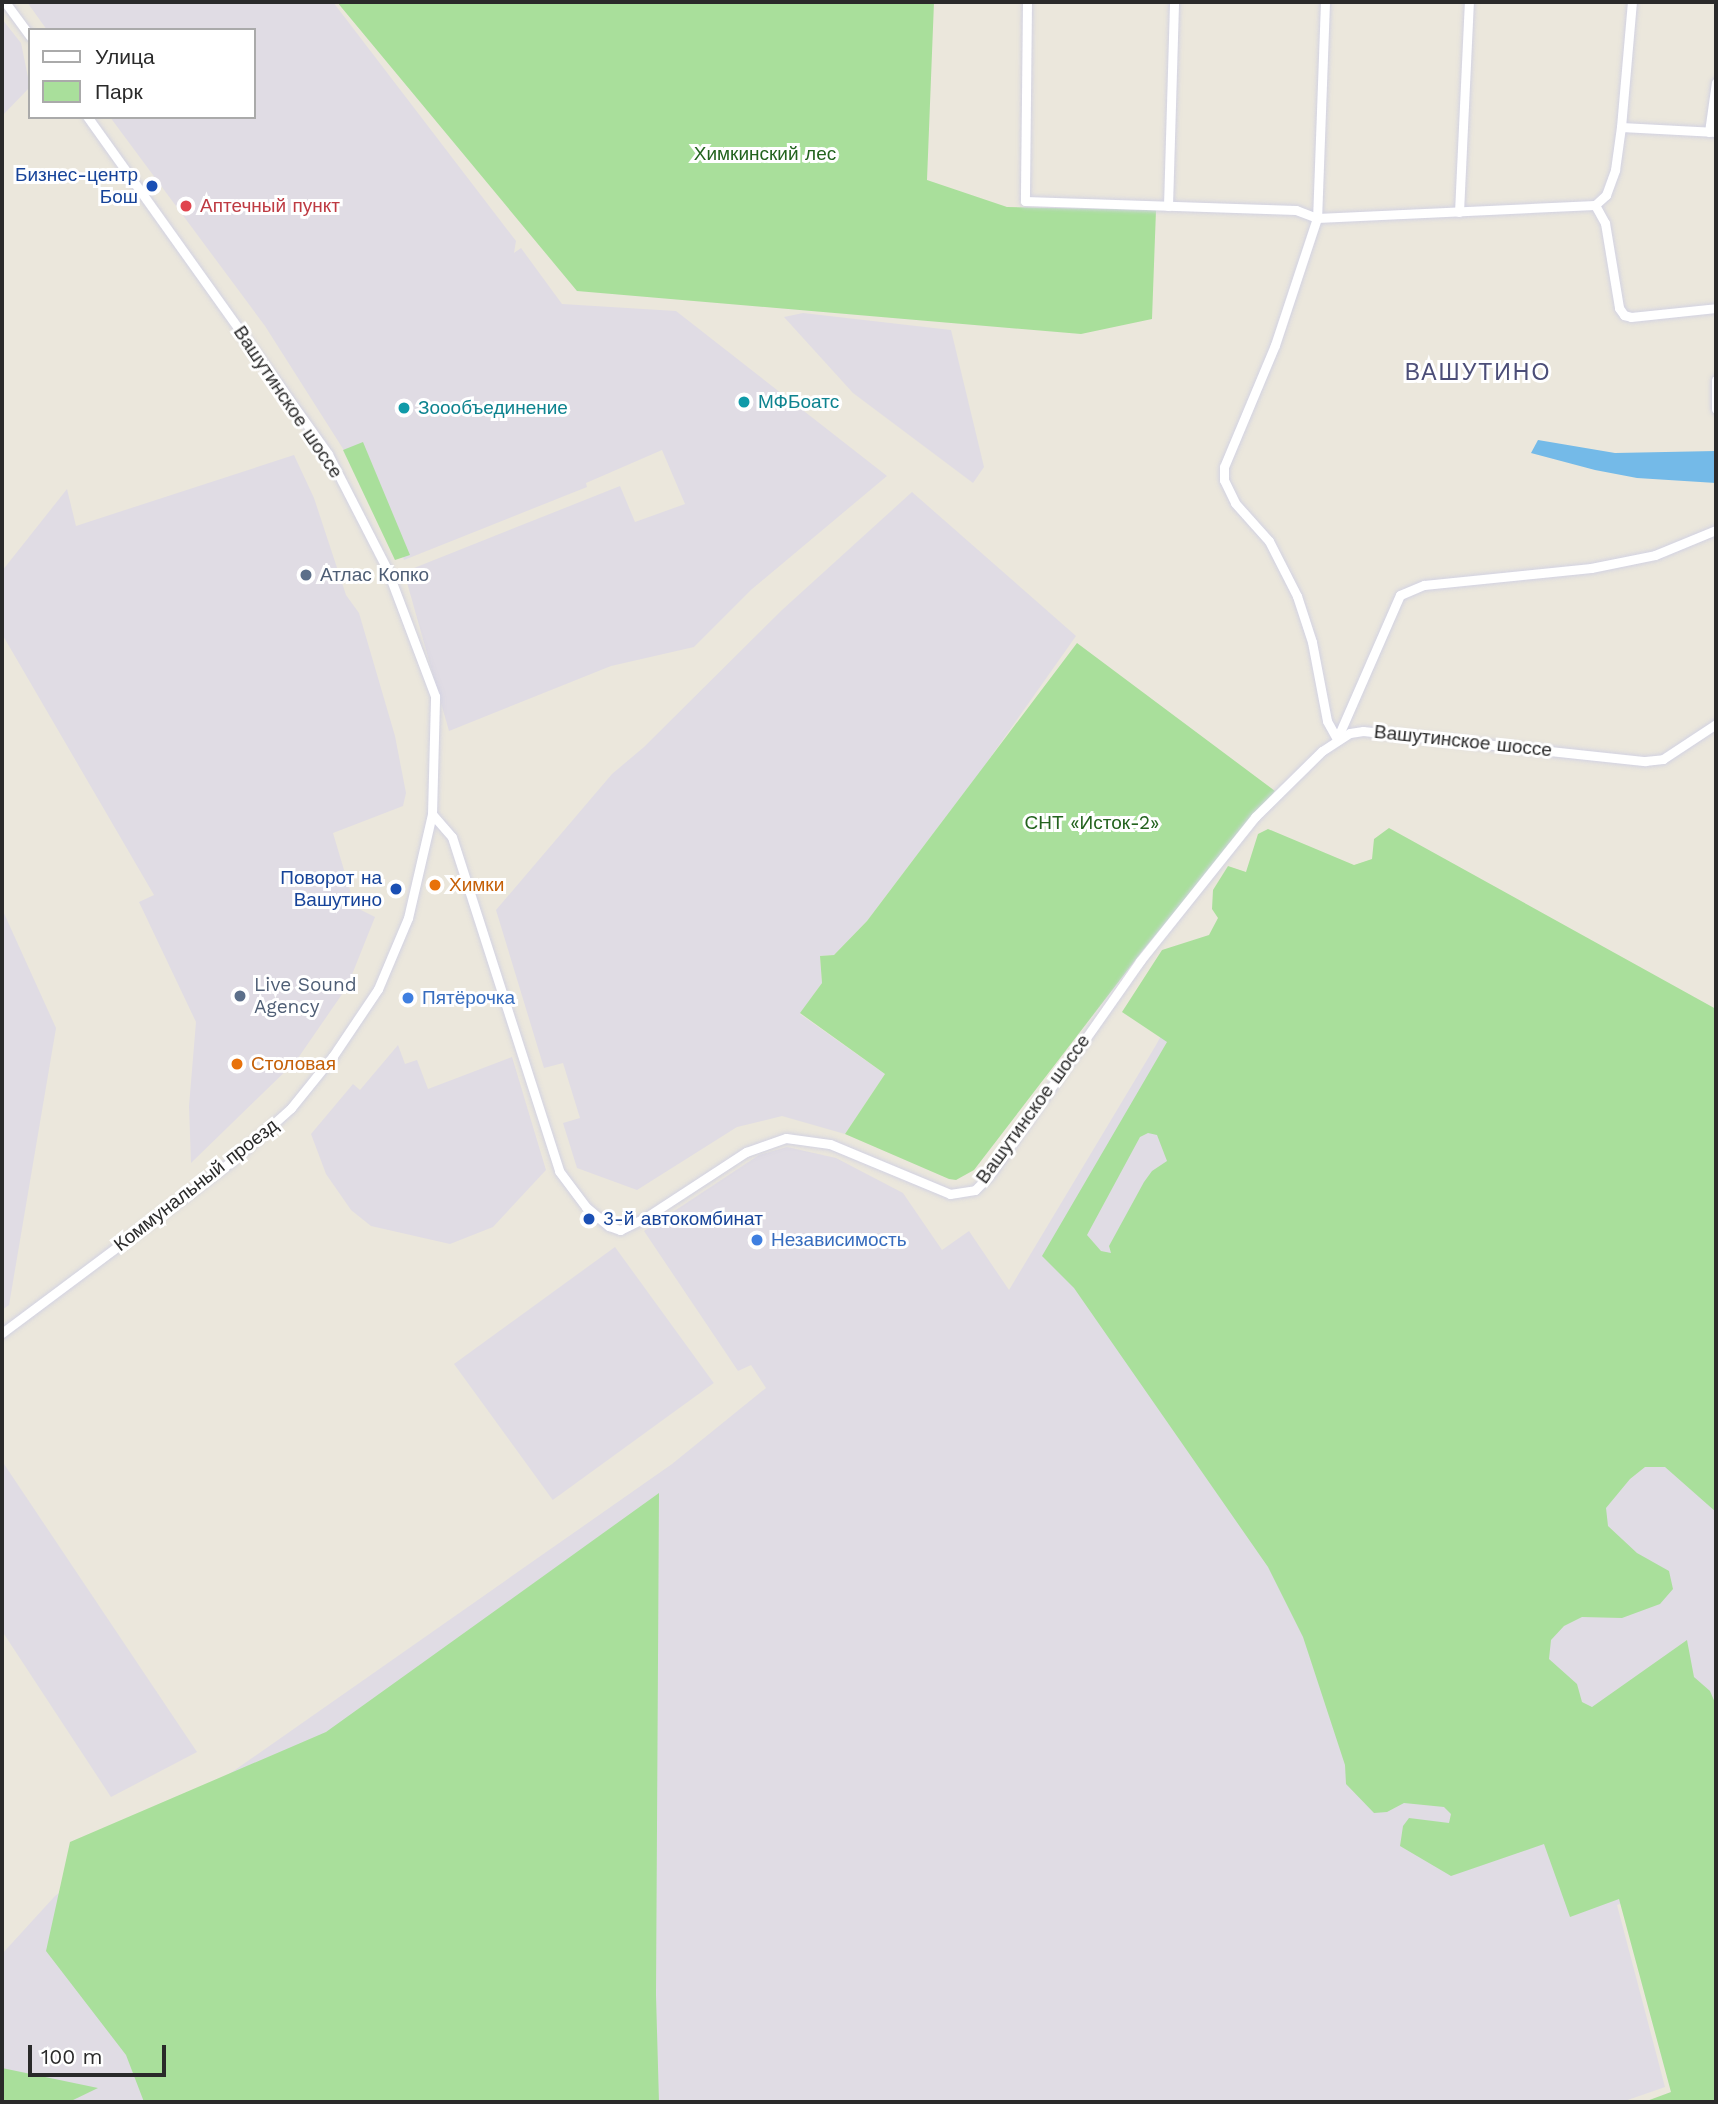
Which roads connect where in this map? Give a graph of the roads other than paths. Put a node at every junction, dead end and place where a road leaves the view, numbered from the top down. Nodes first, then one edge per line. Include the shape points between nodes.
1 (5, 2) edge
2 (1027, 2) edge
3 (1174, 2) edge
4 (1325, 2) edge
5 (1469, 2) edge
6 (1632, 2) edge
7 (28, 33) edge
8 (1716, 82) edge
9 (89, 119) edge
10 (1621, 127) junction
11 (1712, 132) edge
12 (1595, 205) junction
13 (1168, 206) junction
14 (1459, 212) junction
15 (1317, 218) junction
16 (1716, 308) edge
17 (1716, 380) edge
18 (1716, 409) edge
19 (1716, 530) edge
20 (1716, 724) edge
21 (1337, 739) junction
22 (432, 814) junction
23 (2, 1333) edge

1 - 7 street
2 - 13 street via 1025,201
3 - 13 street
4 - 15 street
5 - 14 street
6 - 10 street
8 - 11 street
9 - 22 street, Вашутинское шоссе via 328,454 387,569 435,696
10 - 11 street
10 - 12 street via 1615,170 1606,195
12 - 14 street
12 - 16 street via 1605,223 1619,308 1625,314
13 - 15 street via 1296,210
14 - 15 street
15 - 21 street via 1275,345 1224,467 1224,480 1236,503 1269,541 1297,596 1312,642 1327,721
17 - 18 street
19 - 21 street via 1656,555 1591,568 1424,585 1401,595
20 - 21 street, Вашутинское шоссе via 1663,759 1645,761 1363,731
21 - 22 street, Вашутинское шоссе via 1278,793 1203,882 1140,961 975,1190 950,1194 830,1144 786,1138 746,1152 620,1230 586,1207 559,1171 452,837
22 - 23 street, Коммунальный проезд via 411,909 378,989 308,1087 250,1147

